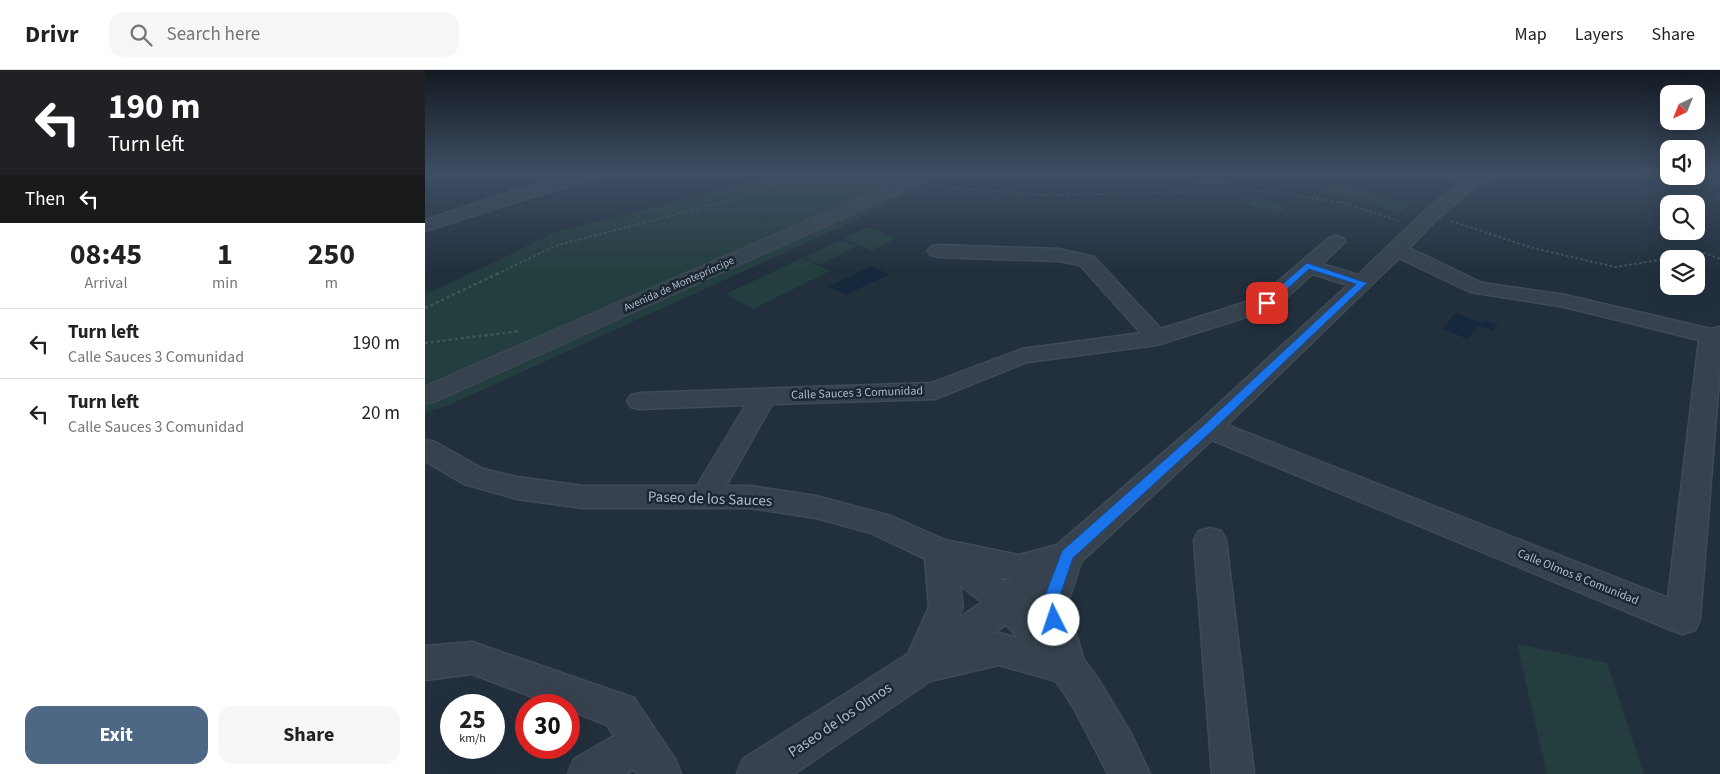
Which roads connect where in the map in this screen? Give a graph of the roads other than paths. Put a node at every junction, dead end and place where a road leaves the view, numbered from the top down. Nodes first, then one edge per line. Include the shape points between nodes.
1 (489, 205) edge
2 (847, 205) edge
3 (851, 205) edge
4 (1446, 205) edge
5 (425, 226) edge
6 (1336, 242) dead end
7 (1397, 250) junction
8 (938, 251) dead end
9 (1307, 266) junction
10 (1362, 283) junction
11 (1716, 335) edge
12 (1157, 338) junction
13 (425, 382) edge
14 (425, 396) edge
15 (764, 396) junction
16 (640, 401) dead end
17 (1209, 428) junction
18 (425, 449) edge
19 (705, 497) junction
20 (1211, 540) dead end
21 (940, 552) junction
22 (1067, 555) junction
23 (1008, 603) junction
24 (425, 663) edge
25 (921, 666) junction
26 (1068, 668) junction
27 (649, 758) edge
28 (589, 774) edge
29 (759, 774) edge
30 (1129, 774) edge
31 (1233, 774) edge

1 - 5 street
2 - 13 street, Avenida de Montepríncipe
3 - 14 street, Avenida de Montepríncipe
4 - 7 street, Paseo de los Olmos
6 - 9 street, Calle Sauces 3 Comunidad
7 - 10 street, Paseo de los Olmos
7 - 11 street, Calle Olmos 8 Comunidad via 1477,288 1565,302
8 - 12 street via 1059,255 1087,261
9 - 10 street
9 - 12 street, Calle Sauces 3 Comunidad via 1267,303
10 - 17 street, Paseo de los Olmos
11 - 17 street, Calle Olmos 8 Comunidad via 1683,619
12 - 15 street, Calle Sauces 3 Comunidad via 1022,356 935,390
15 - 16 street, Calle Sauces 3 Comunidad
15 - 19 street
17 - 22 street, Paseo de los Olmos
18 - 19 street, Paseo de los Sauces via 474,476 517,488 583,497
19 - 21 street, Paseo de los Sauces via 750,497 816,507 880,524
20 - 31 street
21 - 22 street, Paseo de los Olmos via 1019,568
21 - 23 street, Paseo de los Sauces
21 - 25 street via 946,607
22 - 23 street, Paseo de los Olmos
22 - 26 street, Paseo de los Olmos via 1050,604
23 - 25 street, Paseo de los Olmos
23 - 26 street, Paseo de los Sauces
24 - 27 street via 472,658 620,711
25 - 26 street, Paseo de los Olmos via 999,649
25 - 29 street, Paseo de los Olmos
26 - 30 street, Paseo de los Sauces via 1087,694
27 - 28 street

